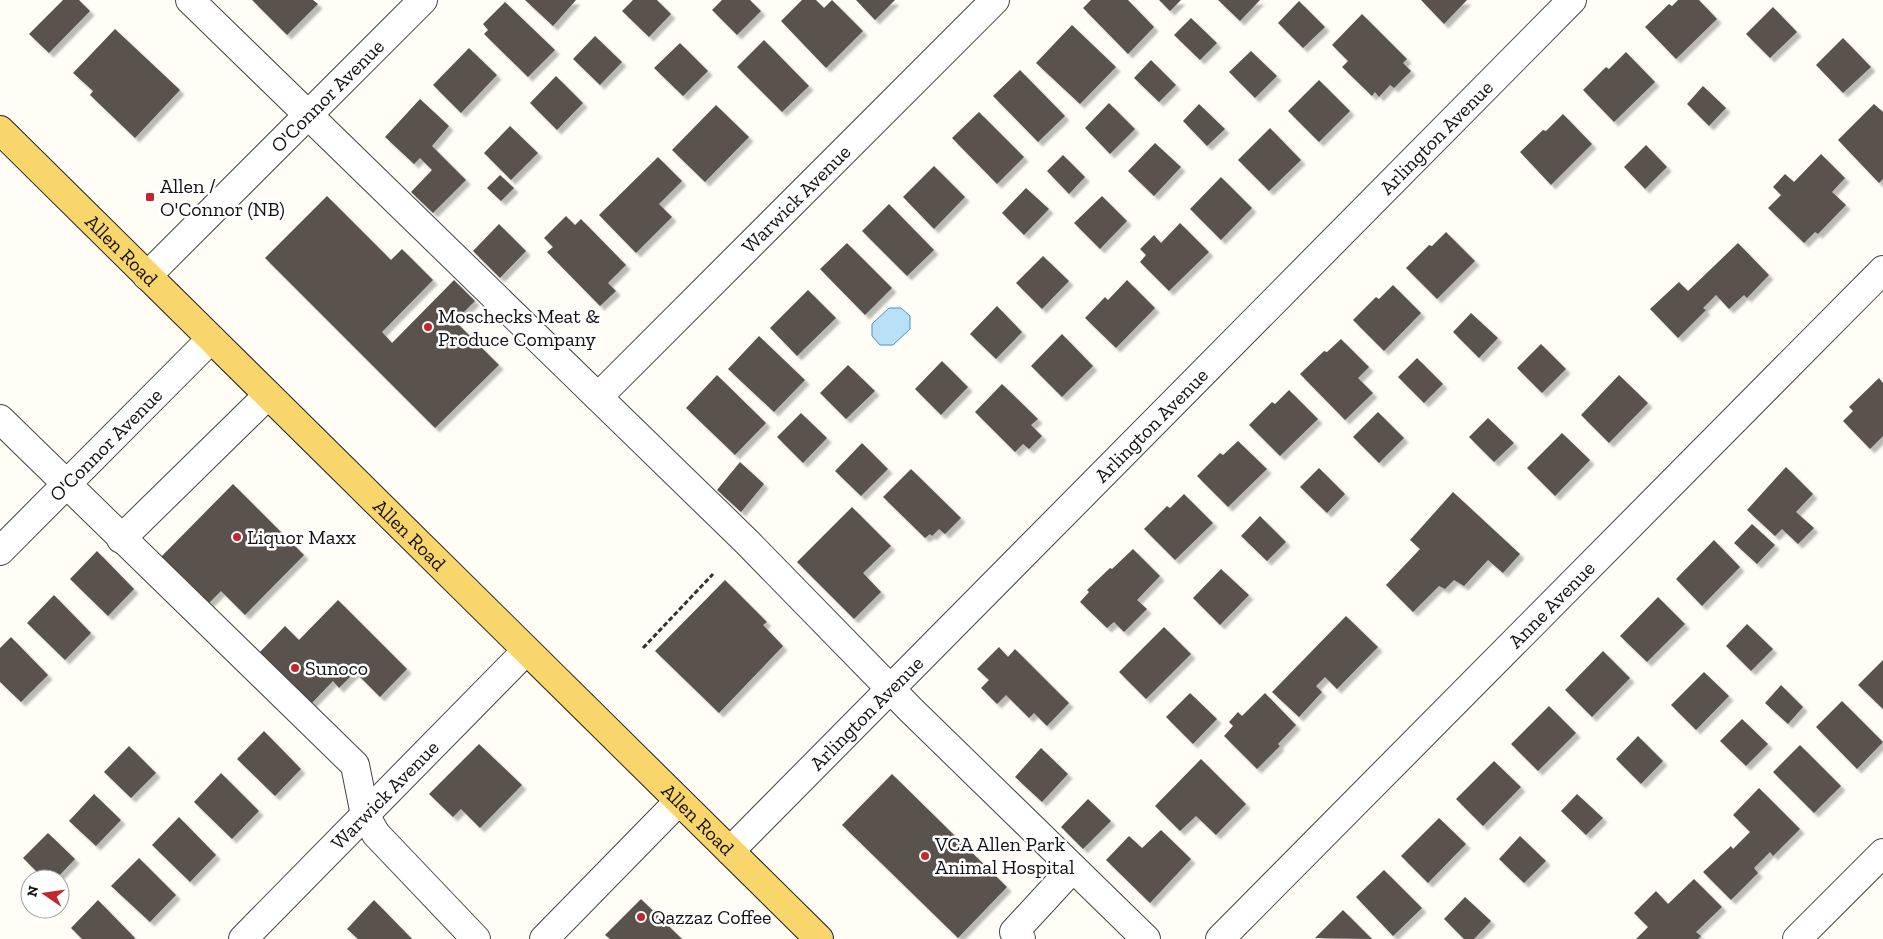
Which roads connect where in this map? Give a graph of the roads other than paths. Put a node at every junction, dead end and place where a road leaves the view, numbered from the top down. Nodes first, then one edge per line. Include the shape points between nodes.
1 (190, 0) edge
2 (423, 0) edge
3 (995, 0) edge
4 (1572, 0) edge
5 (308, 116) junction
6 (0, 130) edge
7 (1883, 270) edge
8 (147, 276) junction
9 (211, 339) junction
10 (268, 395) junction
11 (598, 397) junction
12 (0, 419) edge
13 (65, 484) junction
14 (121, 538) junction
15 (0, 551) edge
16 (526, 651) junction
17 (892, 688) junction
18 (679, 801) junction
19 (365, 815) junction
20 (730, 851) junction
21 (1883, 853) edge
22 (1073, 868) junction
23 (243, 939) edge
24 (476, 939) edge
25 (544, 939) edge
26 (819, 939) edge
27 (1021, 939) edge
28 (1146, 939) edge
29 (1220, 939) edge
30 (1797, 939) edge

1 - 5 street
2 - 5 street, O'Connor Avenue
3 - 11 street, Warwick Avenue
4 - 17 street, Arlington Avenue
5 - 8 street, O'Connor Avenue
5 - 11 street
6 - 8 main road, Allen Road
7 - 29 street, Anne Avenue
8 - 9 main road, Allen Road
9 - 10 main road, Allen Road
9 - 13 street, O'Connor Avenue
10 - 14 street
10 - 16 main road, Allen Road
11 - 17 street
12 - 13 street
13 - 14 street
13 - 15 street, O'Connor Avenue
14 - 19 street via 355,765
16 - 18 main road, Allen Road
16 - 19 street, Warwick Avenue
17 - 20 street, Arlington Avenue
17 - 22 street
18 - 20 main road, Allen Road
18 - 25 street
19 - 23 street, Warwick Avenue
19 - 24 street via 376,834
20 - 26 main road, Allen Road
21 - 30 street
22 - 27 street via 1014,932
22 - 28 street

